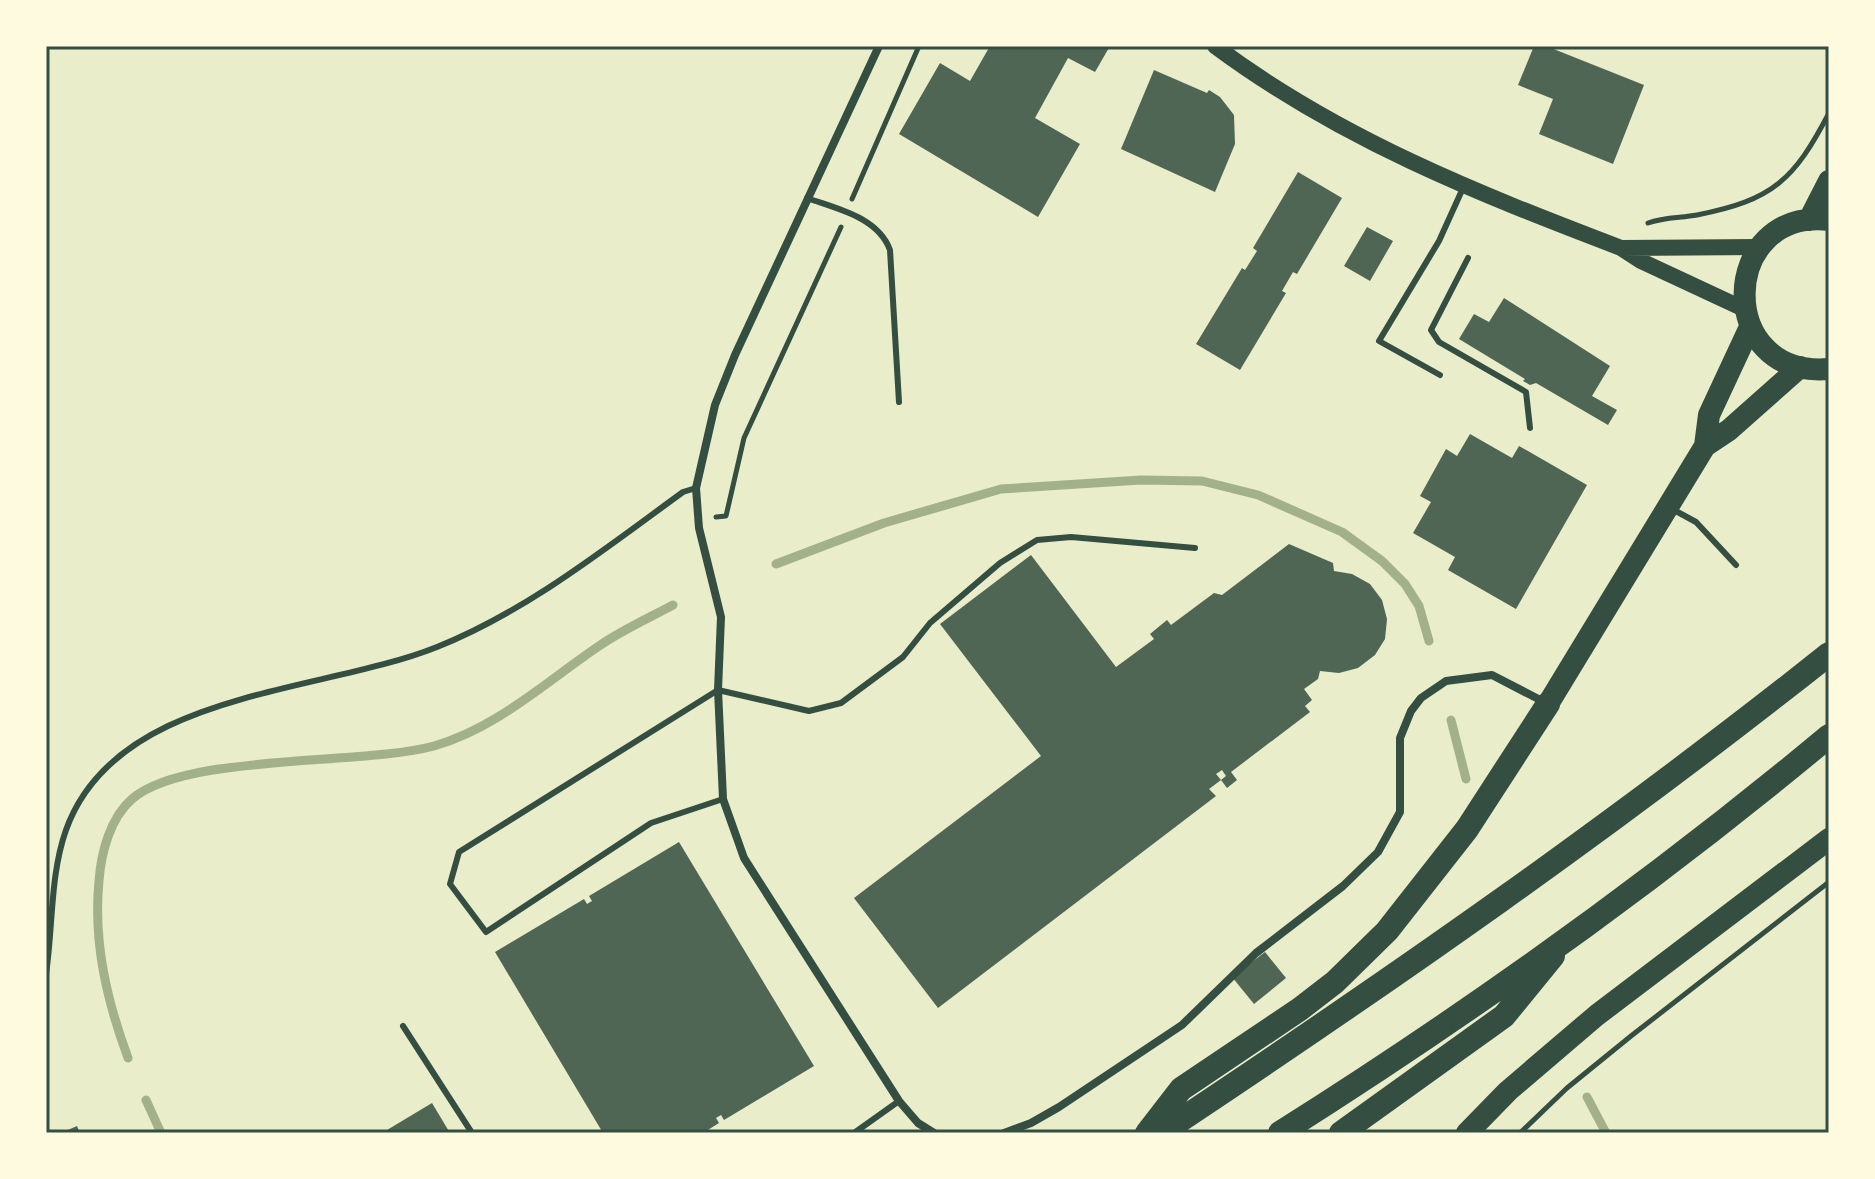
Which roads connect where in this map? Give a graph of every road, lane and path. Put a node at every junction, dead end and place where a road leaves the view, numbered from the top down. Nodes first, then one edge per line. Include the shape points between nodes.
1 (879, 46) edge
2 (919, 46) edge
3 (1215, 46) edge
4 (1829, 113) edge
5 (1829, 181) edge
6 (1463, 188) junction
7 (807, 198) junction
8 (847, 214) junction
9 (1819, 220) edge
10 (1760, 247) junction
11 (1621, 248) junction
12 (1468, 258) dead end
13 (1747, 318) junction
14 (1800, 367) junction
15 (1829, 369) edge
16 (1440, 375) dead end
17 (899, 402) dead end
18 (1530, 428) dead end
19 (1705, 446) junction
20 (696, 488) junction
21 (1667, 506) junction
22 (699, 519) junction
23 (1195, 548) dead end
24 (1736, 565) dead end
25 (1829, 654) edge
26 (718, 690) junction
27 (1548, 704) junction
28 (1829, 736) edge
29 (723, 799) junction
30 (1829, 839) edge
31 (1829, 882) edge
32 (1571, 934) junction
33 (46, 974) edge
34 (403, 1026) dead end
35 (899, 1101) junction
36 (472, 1133) edge
37 (854, 1133) edge
38 (934, 1133) edge
39 (1004, 1133) edge
40 (1147, 1133) edge
41 (1161, 1133) edge
42 (1280, 1133) edge
43 (1341, 1133) edge
44 (1467, 1133) edge
45 (1520, 1133) edge

1 - 7 street
2 - 8 path
3 - 6 main road via 1305,107
4 - 11 path via 1797,167 1772,189 1724,209 1657,219 1631,233
5 - 9 highway
6 - 11 main road
6 - 16 lane via 1439,241 1379,341
7 - 8 lane
7 - 20 street via 715,405
8 - 17 lane via 873,224 890,250
8 - 22 path via 744,438 726,516
9 - 10 highway via 1782,229
10 - 11 main road
10 - 13 highway via 1744,282
11 - 13 main road
12 - 18 lane via 1431,330 1439,342 1526,392
13 - 14 highway via 1770,353
13 - 19 highway via 1709,415
14 - 15 highway
14 - 19 highway
19 - 21 highway
20 - 22 street
20 - 33 lane via 505,614 437,647 194,715 136,742 84,795 66,830
21 - 24 lane via 1696,522
21 - 27 highway
22 - 26 street via 721,617
23 - 26 lane via 1071,537 1037,540 1000,563 930,623 903,657 841,703 809,711
25 - 41 highway via 1537,877
26 - 29 street
26 - 29 lane via 459,852 450,884 486,932 651,823
27 - 39 street via 1492,675 1446,681 1421,698 1400,738 1401,798 1395,826 1378,852 1256,953 1182,1025 1059,1107
27 - 40 highway via 1467,829 1387,931 1311,1000 1181,1089
28 - 32 highway
29 - 35 street via 744,858
30 - 44 highway via 1597,1015
31 - 45 path via 1631,1036
32 - 42 highway
32 - 43 highway via 1504,1016
34 - 36 lane
35 - 37 lane
35 - 38 street

